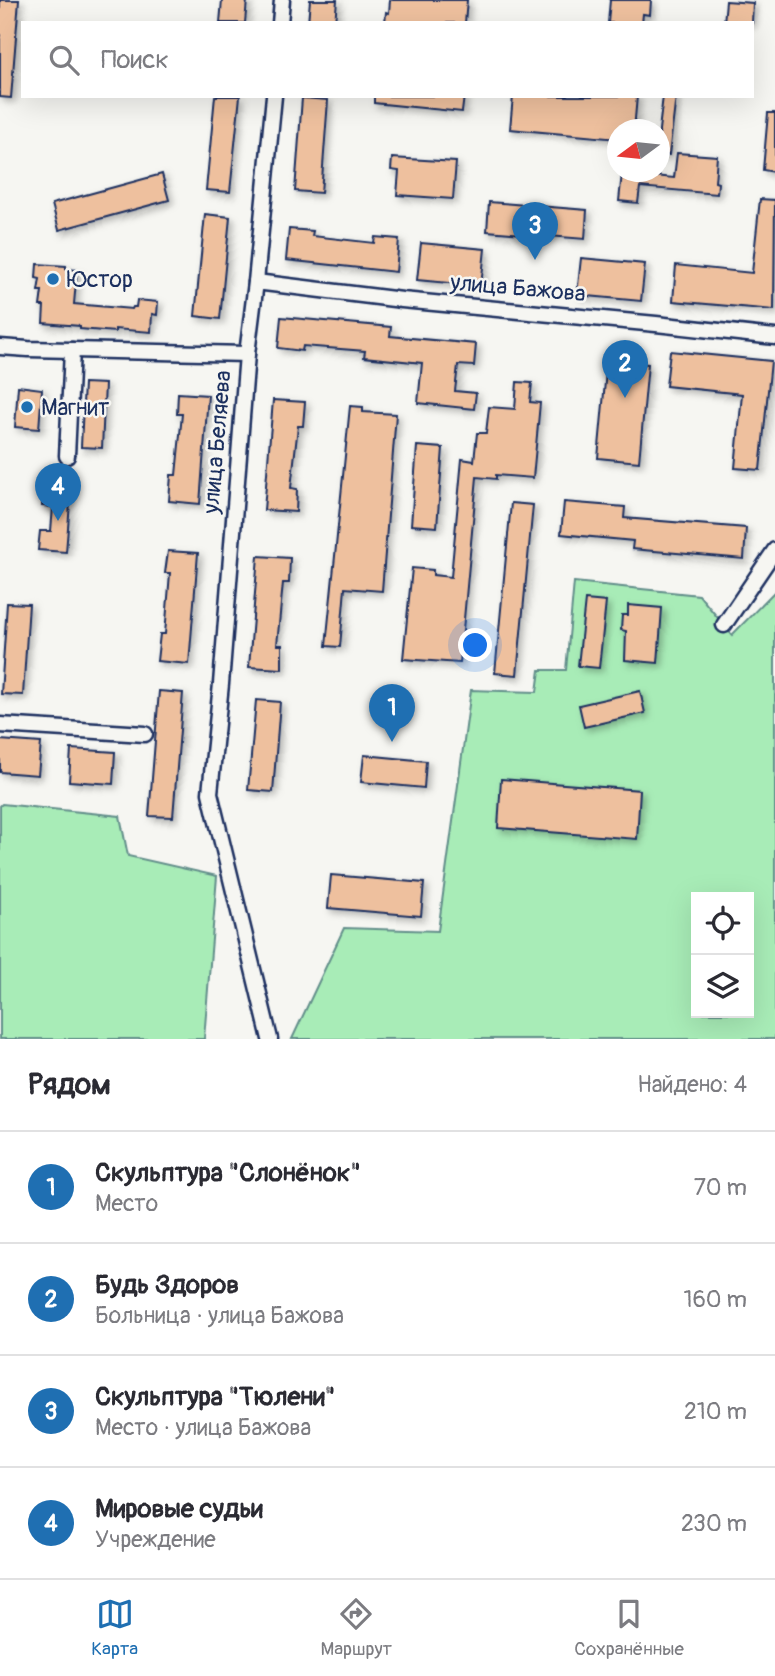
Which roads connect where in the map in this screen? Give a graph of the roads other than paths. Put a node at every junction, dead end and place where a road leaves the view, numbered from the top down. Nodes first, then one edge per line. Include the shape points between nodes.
1 (282, 0) edge
2 (280, 21) edge
3 (274, 98) edge
4 (256, 282) junction
5 (775, 337) edge
6 (0, 347) edge
7 (72, 350) junction
8 (247, 354) junction
9 (67, 456) dead end
10 (775, 551) edge
11 (724, 625) dead end
12 (0, 725) edge
13 (145, 734) dead end
14 (270, 1039) edge

1 - 2 street
3 - 4 street, улица Беляева
4 - 5 street, улица Бажова
4 - 8 street, улица Беляева
6 - 7 street
7 - 8 street
7 - 9 street
8 - 14 street, улица Беляева via 210,793
10 - 11 street
12 - 13 street

